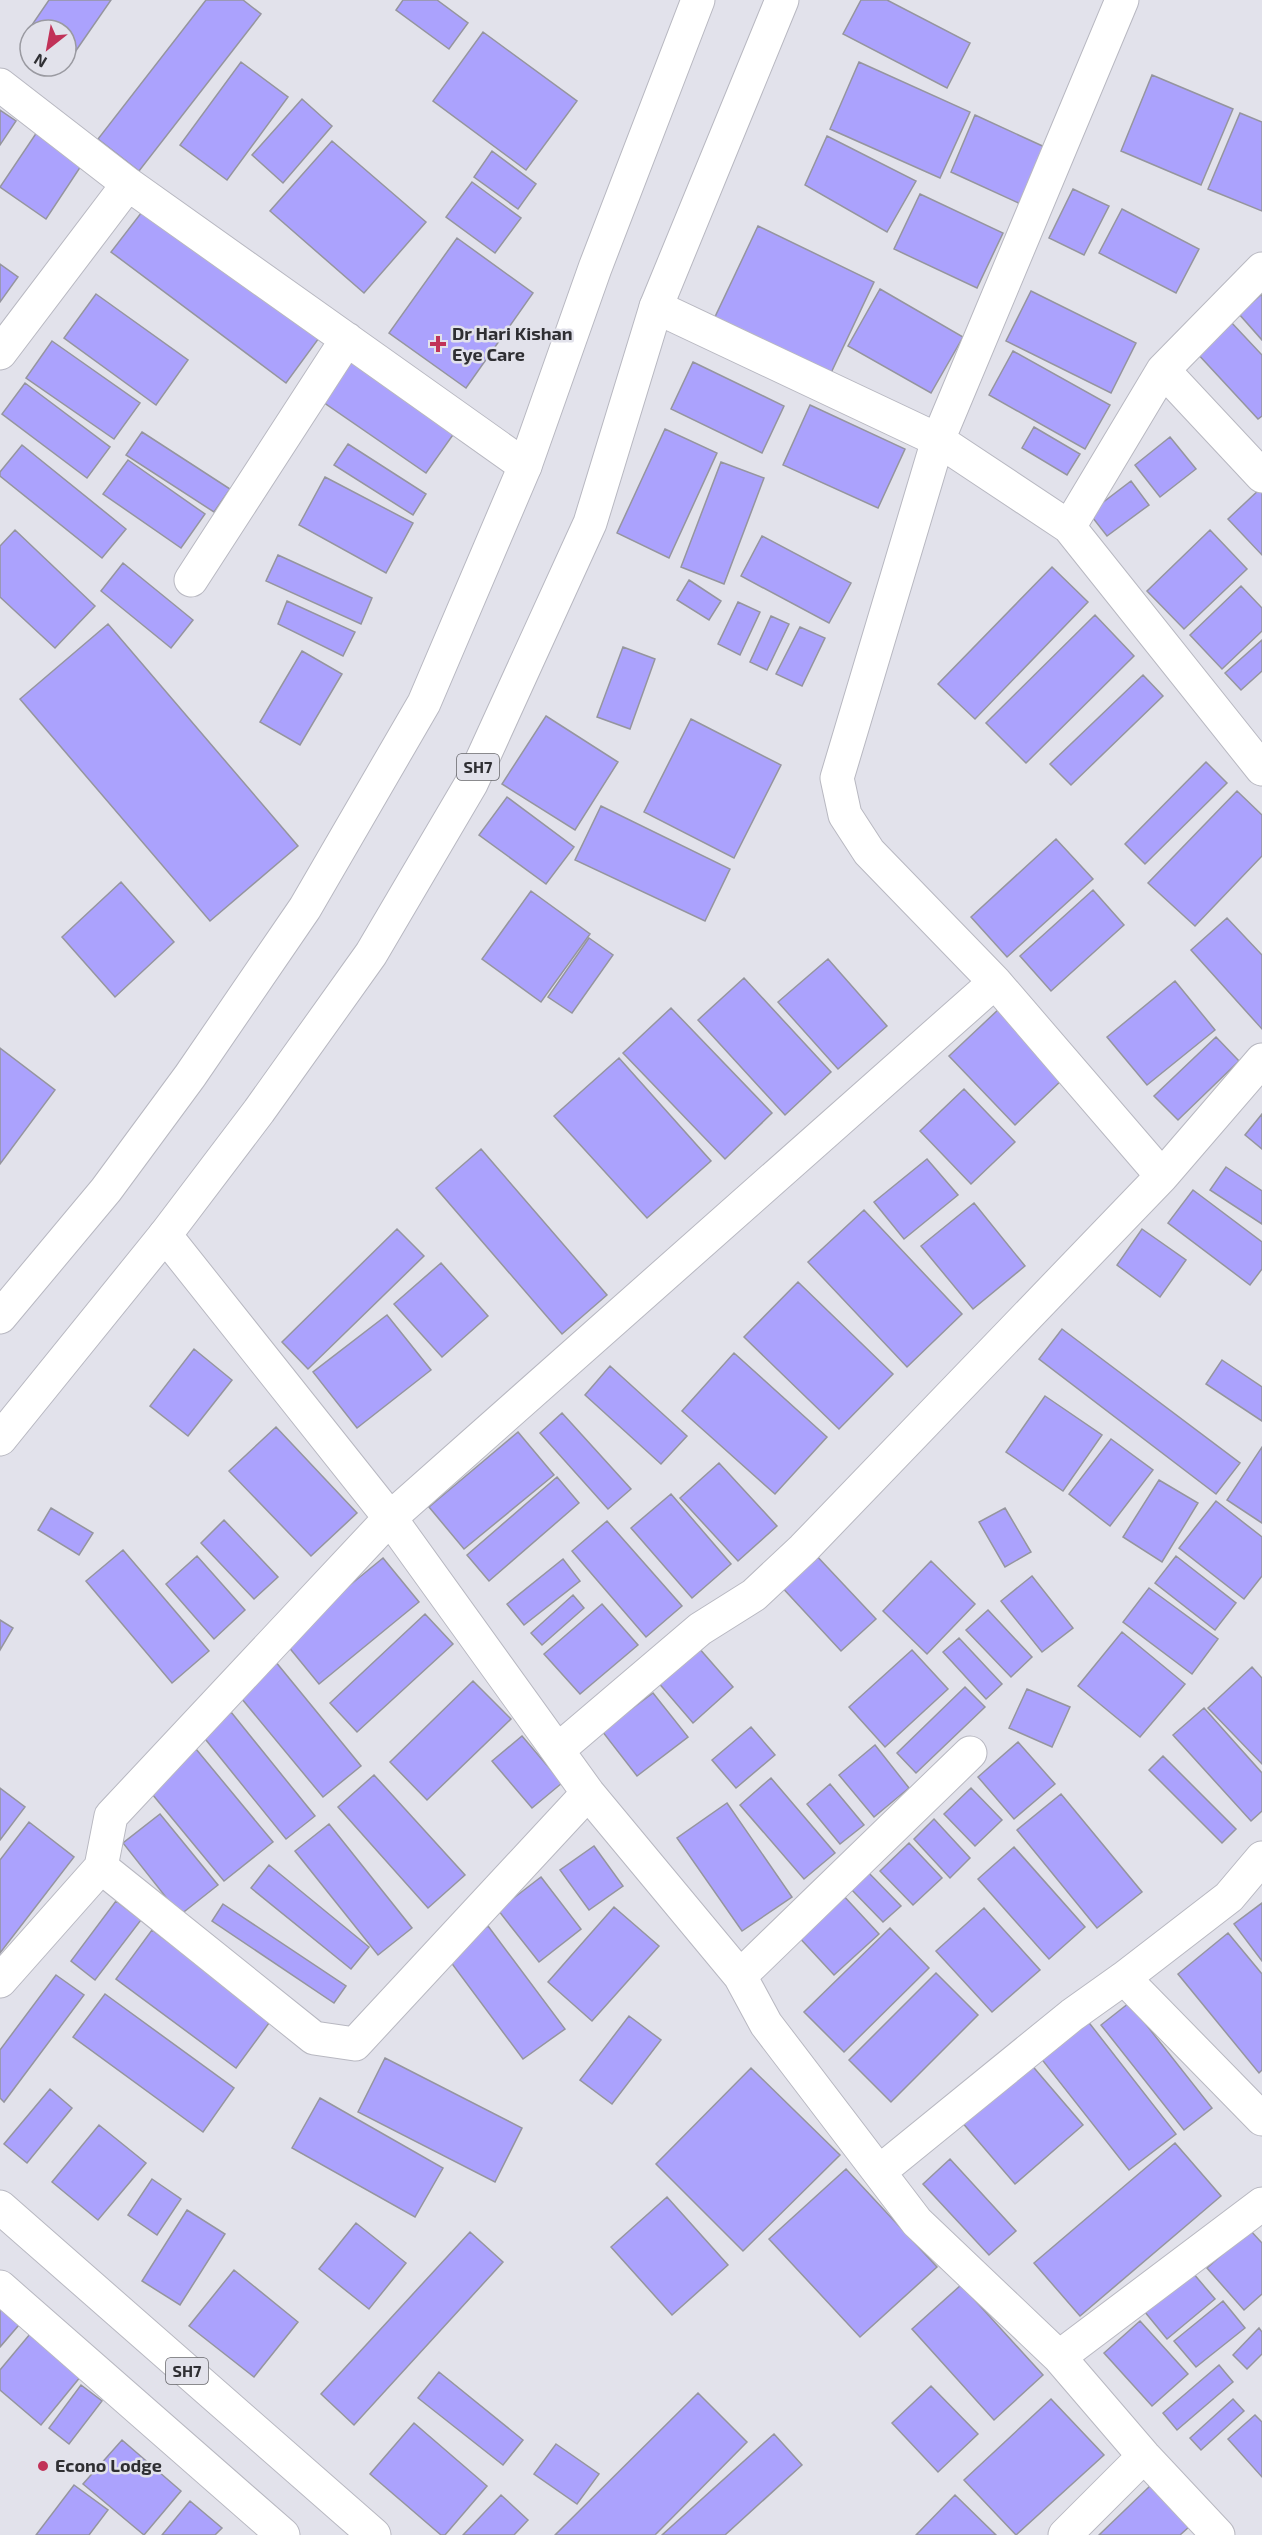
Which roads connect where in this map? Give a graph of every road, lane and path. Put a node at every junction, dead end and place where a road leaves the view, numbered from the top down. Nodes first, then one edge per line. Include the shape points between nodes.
1 (698, 0) edge
2 (782, 0) edge
3 (1122, 0) edge
4 (0, 85) edge
5 (128, 184) junction
6 (1262, 269) edge
7 (656, 307) junction
8 (347, 339) junction
9 (0, 353) edge
10 (1163, 369) junction
11 (938, 440) junction
12 (525, 466) junction
13 (1262, 476) edge
14 (1070, 527) junction
15 (191, 580) dead end
16 (1262, 769) edge
17 (995, 982) junction
18 (1262, 1059) edge
19 (1162, 1176) junction
20 (165, 1235) junction
21 (0, 1317) edge
22 (0, 1439) edge
23 (390, 1518) junction
24 (559, 1749) junction
25 (970, 1753) dead end
26 (588, 1793) junction
27 (1262, 1858) edge
28 (101, 1867) junction
29 (740, 1976) junction
30 (1124, 1978) junction
31 (0, 1981) edge
32 (1262, 2119) edge
33 (879, 2172) junction
34 (1262, 2204) edge
35 (0, 2207) edge
36 (0, 2287) edge
37 (1059, 2357) junction
38 (1144, 2456) junction
39 (283, 2535) edge
40 (374, 2535) edge
41 (1065, 2535) edge
42 (1218, 2535) edge

1 - 12 street via 595,268
2 - 7 street, SH7
3 - 11 street
4 - 5 street
5 - 8 street
5 - 9 street
6 - 10 street
7 - 11 street
7 - 20 street, SH7 via 590,523 471,784 371,954
8 - 12 street
8 - 15 street
10 - 13 street
10 - 14 street
11 - 14 street
11 - 17 street via 837,778 844,815 869,852
12 - 21 street via 424,704 305,908 106,1190
14 - 16 street
17 - 19 street
17 - 23 street
18 - 19 street
19 - 24 street via 804,1549 754,1595 700,1629
20 - 22 street, SH7
20 - 23 street
23 - 24 street
23 - 28 street via 111,1816
24 - 26 street
25 - 29 street
26 - 28 street via 355,2044 314,2038
26 - 29 street
27 - 30 street via 1228,1897
28 - 31 street
29 - 33 street via 766,2024
30 - 32 street
30 - 33 street via 1072,2015
33 - 37 street via 917,2222
34 - 37 street
35 - 40 street, SH7
36 - 39 street
37 - 38 street
38 - 41 street
38 - 42 street

